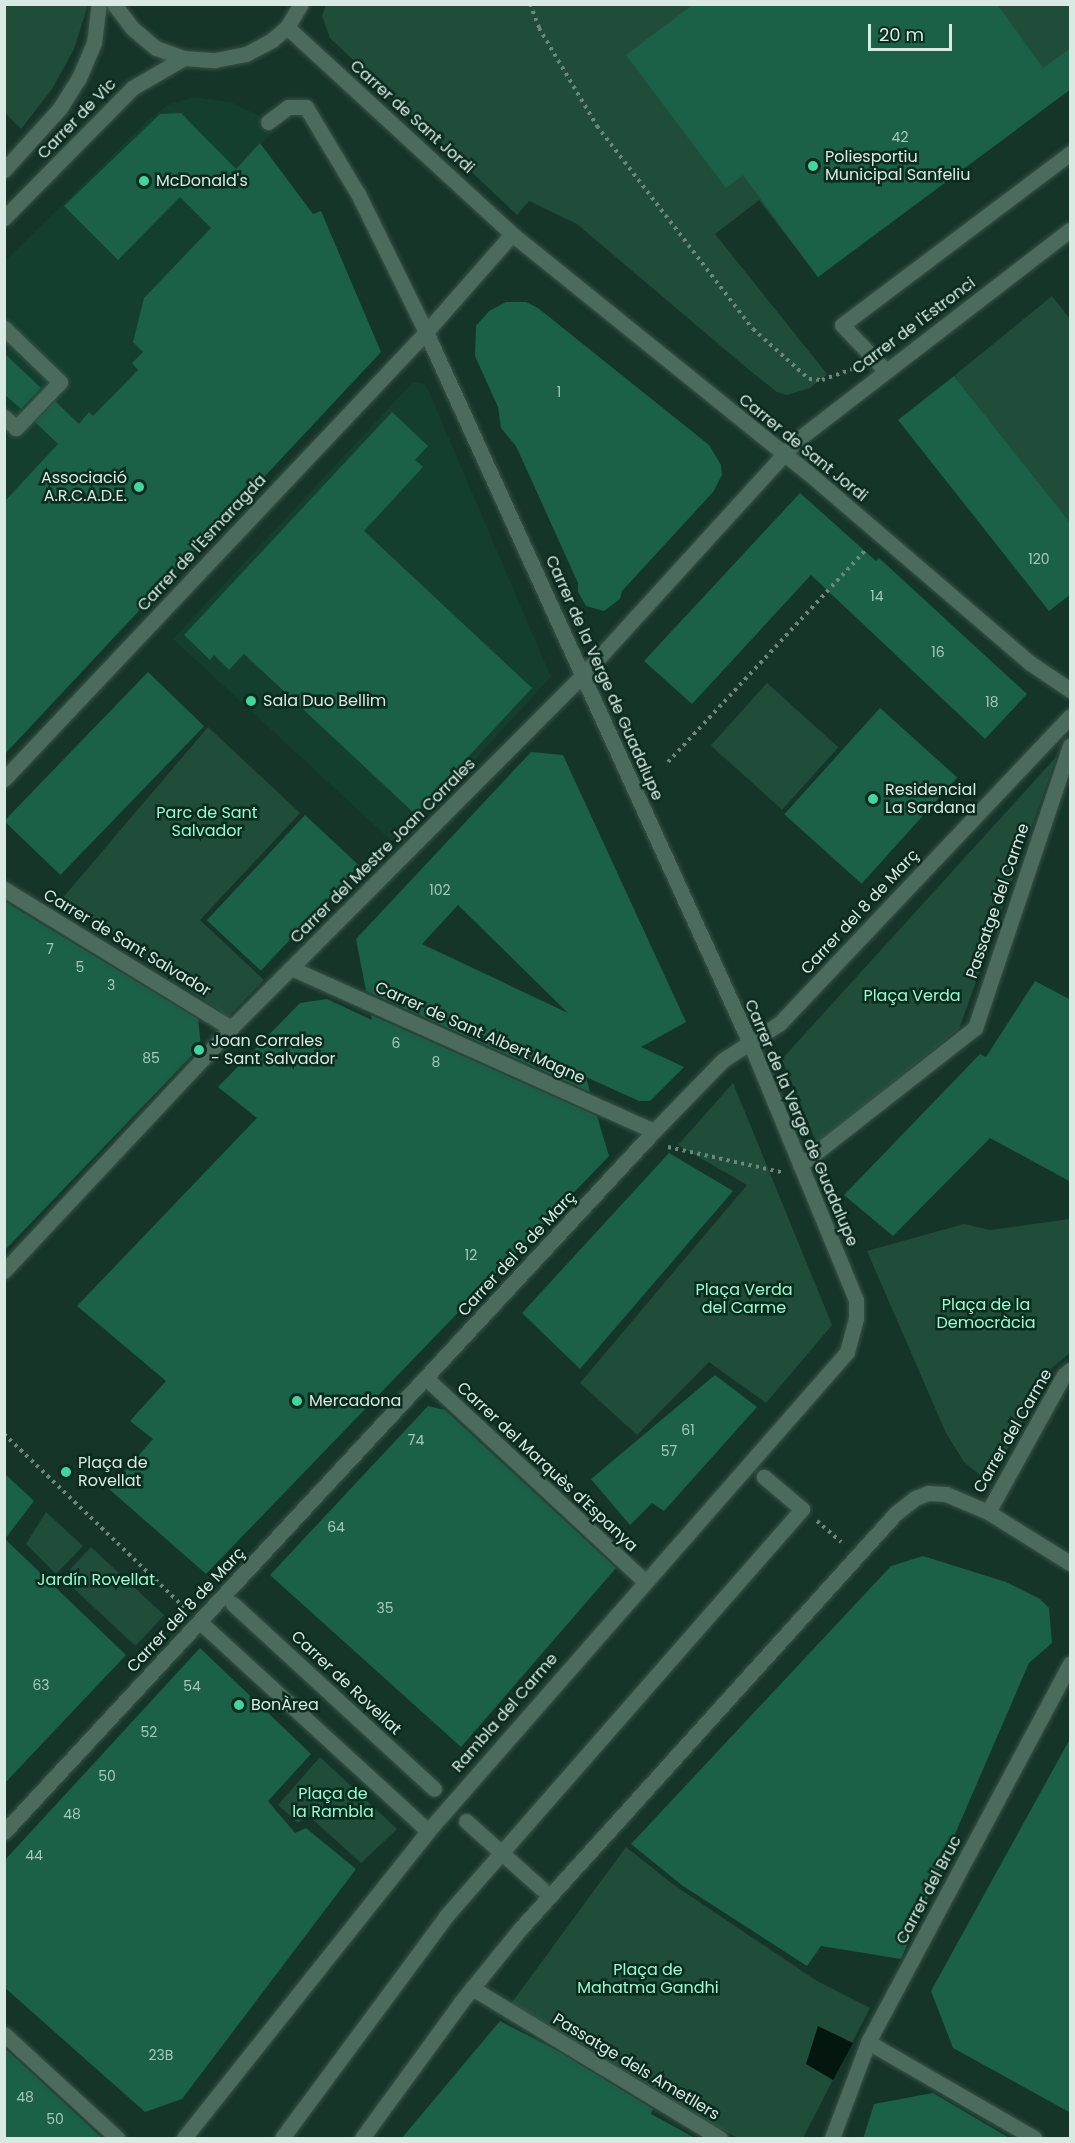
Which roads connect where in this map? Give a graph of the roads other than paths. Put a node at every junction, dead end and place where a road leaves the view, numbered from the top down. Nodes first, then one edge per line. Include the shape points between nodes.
1 (99, 4) edge
2 (114, 4) edge
3 (301, 4) edge
4 (287, 27) junction
5 (184, 58) junction
6 (268, 122) dead end
7 (1071, 153) edge
8 (4, 170) edge
9 (4, 218) edge
10 (1071, 230) edge
11 (512, 234) junction
12 (4, 328) edge
13 (426, 332) junction
14 (885, 370) junction
15 (4, 417) edge
16 (783, 454) junction
17 (583, 675) junction
18 (1071, 690) edge
19 (1071, 716) edge
20 (1071, 746) edge
21 (4, 779) edge
22 (4, 890) edge
23 (291, 968) junction
24 (231, 1028) junction
25 (750, 1042) junction
26 (654, 1131) junction
27 (800, 1165) junction
28 (4, 1271) edge
29 (856, 1318) joint
30 (1071, 1370) edge
31 (427, 1379) junction
32 (764, 1477) dead end
33 (988, 1512) junction
34 (1071, 1563) edge
35 (644, 1581) junction
36 (233, 1604) dead end
37 (200, 1622) junction
38 (1071, 1664) edge
39 (434, 1789) dead end
40 (466, 1821) dead end
41 (428, 1831) junction
42 (4, 1832) edge
43 (501, 1853) junction
44 (541, 1888) dead end
45 (472, 1988) junction
46 (4, 2034) edge
47 (868, 2042) junction
48 (117, 2139) edge
49 (184, 2139) edge
50 (282, 2139) edge
51 (362, 2139) edge
52 (720, 2139) edge
53 (832, 2139) edge
54 (1034, 2139) edge

1 - 8 street, Carrer de Vic via 94,44 79,78 60,108
2 - 5 street via 132,28 156,48
3 - 4 street
4 - 5 street via 246,54 214,60
4 - 11 street, Carrer de Sant Jordi
5 - 9 street, Carrer de Vic via 132,88
6 - 13 street, Carrer de la Verge de Guadalupe via 288,107 306,107 358,194
7 - 14 street via 842,325
10 - 14 street, Carrer de l'Estronci
11 - 13 street
11 - 16 street, Carrer de Sant Jordi
12 - 15 street via 60,382 16,428
13 - 17 street, Carrer de la Verge de Guadalupe
13 - 21 street, Carrer de l'Esmaragda
14 - 16 street, Carrer de l'Estronci
16 - 17 street, Carrer del Mestre Joan Corrales
16 - 18 street, Carrer de Sant Jordi via 1030,663
17 - 23 street, Carrer del Mestre Joan Corrales
17 - 25 street, Carrer de la Verge de Guadalupe
19 - 25 street, Carrer del 8 de Març via 780,1023
20 - 27 street, Passatge del Carme via 975,1028
22 - 24 street, Carrer de Sant Salvador
23 - 24 street, Carrer del Mestre Joan Corrales
23 - 26 street, Carrer de Sant Albert Magne
24 - 28 street, Carrer del Mestre Joan Corrales
25 - 26 street, Carrer del 8 de Març via 723,1060
25 - 27 street, Carrer de la Verge de Guadalupe
26 - 31 street, Carrer del 8 de Març
27 - 29 street, Carrer de la Verge de Guadalupe via 856,1300
29 - 35 street, Rambla del Carme via 847,1352
30 - 33 street, Carrer del Carme via 1064,1376
31 - 35 street, Carrer del Marquès d'Espanya
31 - 37 street, Carrer del 8 de Març
32 - 43 street via 802,1509
33 - 34 street
33 - 45 street via 946,1494 928,1493 896,1513 583,1858
35 - 41 street, Rambla del Carme
36 - 39 street, Carrer de Rovellat
37 - 41 street
37 - 42 street, Carrer del 8 de Març
38 - 47 street, Carrer del Bruc
40 - 43 street
41 - 49 street, Rambla del Carme
43 - 44 street
43 - 50 street via 446,1916
45 - 51 street
45 - 52 street, Passatge dels Ametllers via 659,2098 663,2106
46 - 48 street
47 - 53 street, Carrer del Bruc
47 - 54 street

